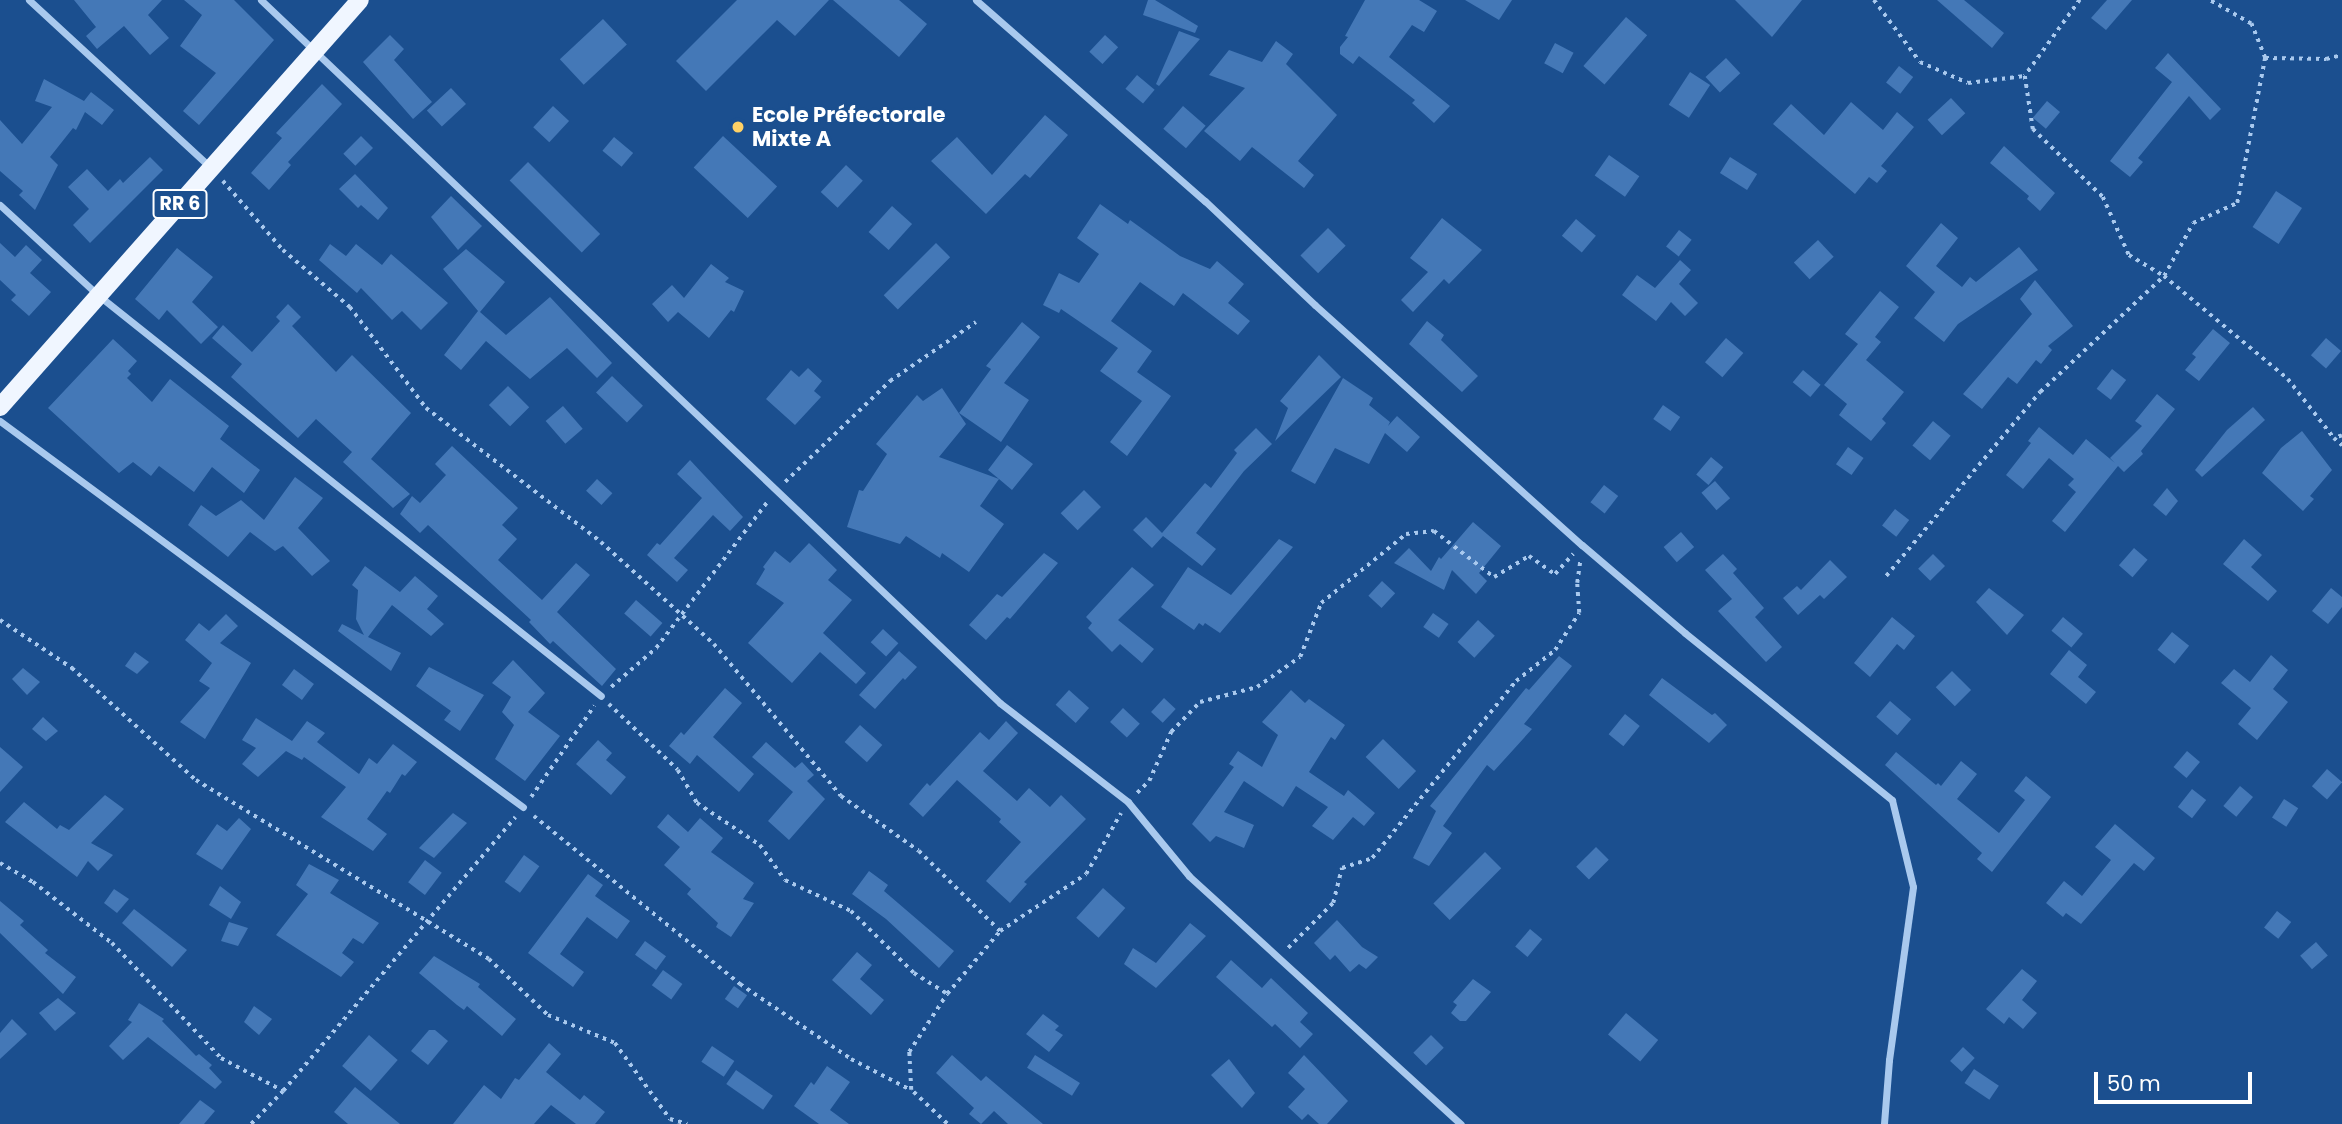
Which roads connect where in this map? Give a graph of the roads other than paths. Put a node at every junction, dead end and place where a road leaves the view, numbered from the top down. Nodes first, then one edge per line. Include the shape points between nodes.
1 (29, 0) edge
2 (261, 0) edge
3 (360, 0) edge
4 (976, 0) edge
5 (986, 0) edge
6 (991, 13) junction
7 (316, 52) junction
8 (212, 169) junction
9 (0, 205) edge
10 (98, 295) junction
11 (0, 407) edge
12 (0, 421) edge
13 (601, 696) road end
14 (523, 807) road end
15 (1461, 1124) edge
16 (1884, 1124) edge

1 - 8 street
2 - 7 street
3 - 7 main road, RR 6
4 - 6 street
5 - 6 street
6 - 16 street via 1582,545 1892,800 1913,887
7 - 8 main road, RR 6
7 - 15 street via 1000,703 1128,803 1189,876
8 - 10 main road, RR 6
9 - 10 street
10 - 11 main road, RR 6
10 - 13 street
12 - 14 street

